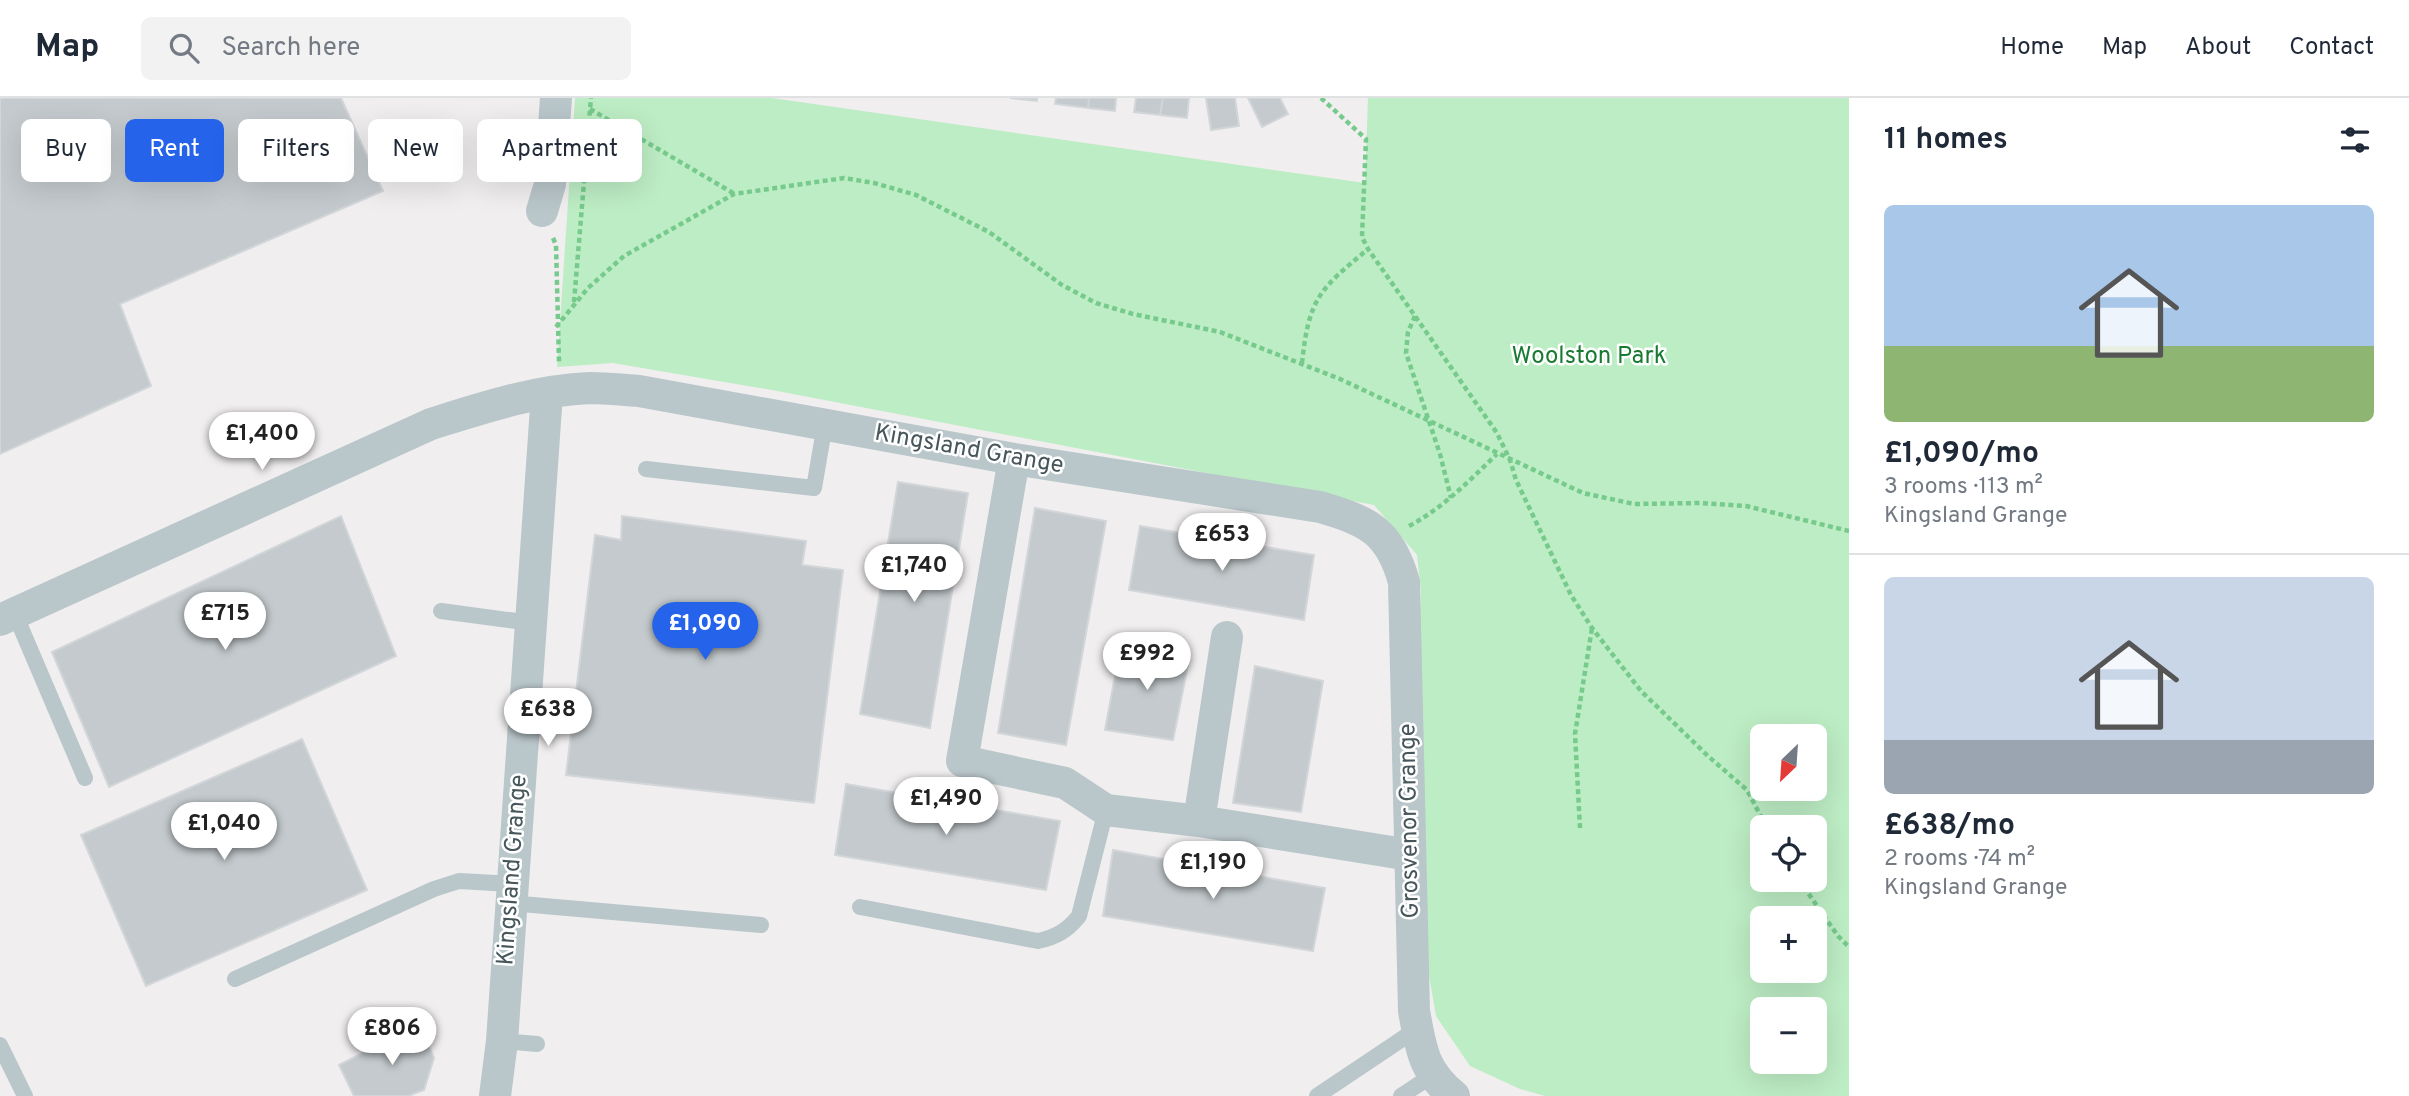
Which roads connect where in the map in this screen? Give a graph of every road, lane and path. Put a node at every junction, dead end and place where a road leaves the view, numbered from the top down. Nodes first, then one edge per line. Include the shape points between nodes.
1 (556, 98) edge
2 (591, 98) edge
3 (1321, 98) edge
4 (590, 109) junction
5 (734, 194) junction
6 (542, 211) joint
7 (1368, 249) junction
8 (574, 302) junction
9 (1415, 316) junction
10 (1302, 363) junction
11 (547, 393) junction
12 (1427, 420) junction
13 (825, 425) junction
14 (1497, 454) junction
15 (1014, 458) junction
16 (1510, 460) junction
17 (646, 469) dead end
18 (1451, 498) junction
19 (1849, 531) edge
20 (1384, 539) junction
21 (441, 611) dead end
22 (7, 617) edge
23 (531, 623) junction
24 (1592, 628) junction
25 (1227, 637) dead end
26 (85, 778) dead end
27 (1106, 810) junction
28 (1760, 815) edge
29 (1199, 821) junction
30 (1580, 828) dead end
31 (1410, 855) junction
32 (1807, 892) edge
33 (511, 893) junction
34 (860, 907) dead end
35 (761, 925) dead end
36 (1849, 947) edge
37 (235, 979) dead end
38 (1417, 1029) junction
39 (502, 1041) junction
40 (537, 1044) dead end
41 (0, 1045) edge
42 (1443, 1085) edge
43 (25, 1096) edge
44 (495, 1096) edge
45 (1317, 1096) edge
46 (1401, 1096) edge

1 - 6 street via 550,184
2 - 4 path
3 - 7 path via 1366,139 1362,237
4 - 5 path
4 - 8 path
5 - 8 path via 624,256
5 - 10 path via 844,178 916,195 989,232 1062,285 1096,303 1220,331
6 - 8 path via 556,245 556,327
7 - 9 path
7 - 10 path via 1332,279 1313,306
9 - 12 path via 1406,353
9 - 16 path via 1497,433
10 - 12 path
11 - 13 street, Kingsland Grange via 591,388 639,391
11 - 22 street, Kingsland Grange via 431,424
11 - 23 street, Kingsland Grange
12 - 14 path
12 - 18 path
13 - 15 street, Kingsland Grange
13 - 17 lane via 814,488
14 - 16 path
14 - 18 path
15 - 20 street, Kingsland Grange via 1320,507 1349,515
15 - 27 street via 962,761 1065,783
16 - 19 path via 1583,493 1634,504 1746,506
16 - 24 path via 1565,583
18 - 20 path via 1430,515
20 - 31 street, Grosvenor Grange via 1398,560 1404,582
21 - 23 lane
22 - 26 lane
23 - 33 street, Kingsland Grange
24 - 28 path via 1641,691 1746,790
24 - 30 path via 1575,734
25 - 29 street
27 - 29 street
27 - 34 lane via 1079,916 1068,930 1051,938 1038,941
29 - 31 street
31 - 38 street, Grosvenor Grange
32 - 36 path
33 - 35 lane
33 - 37 lane via 458,881
33 - 39 street, Kingsland Grange
38 - 42 street, Grosvenor Grange via 1426,1063
38 - 45 lane
39 - 40 lane
39 - 44 street, Kingsland Grange
41 - 43 lane
42 - 46 lane

